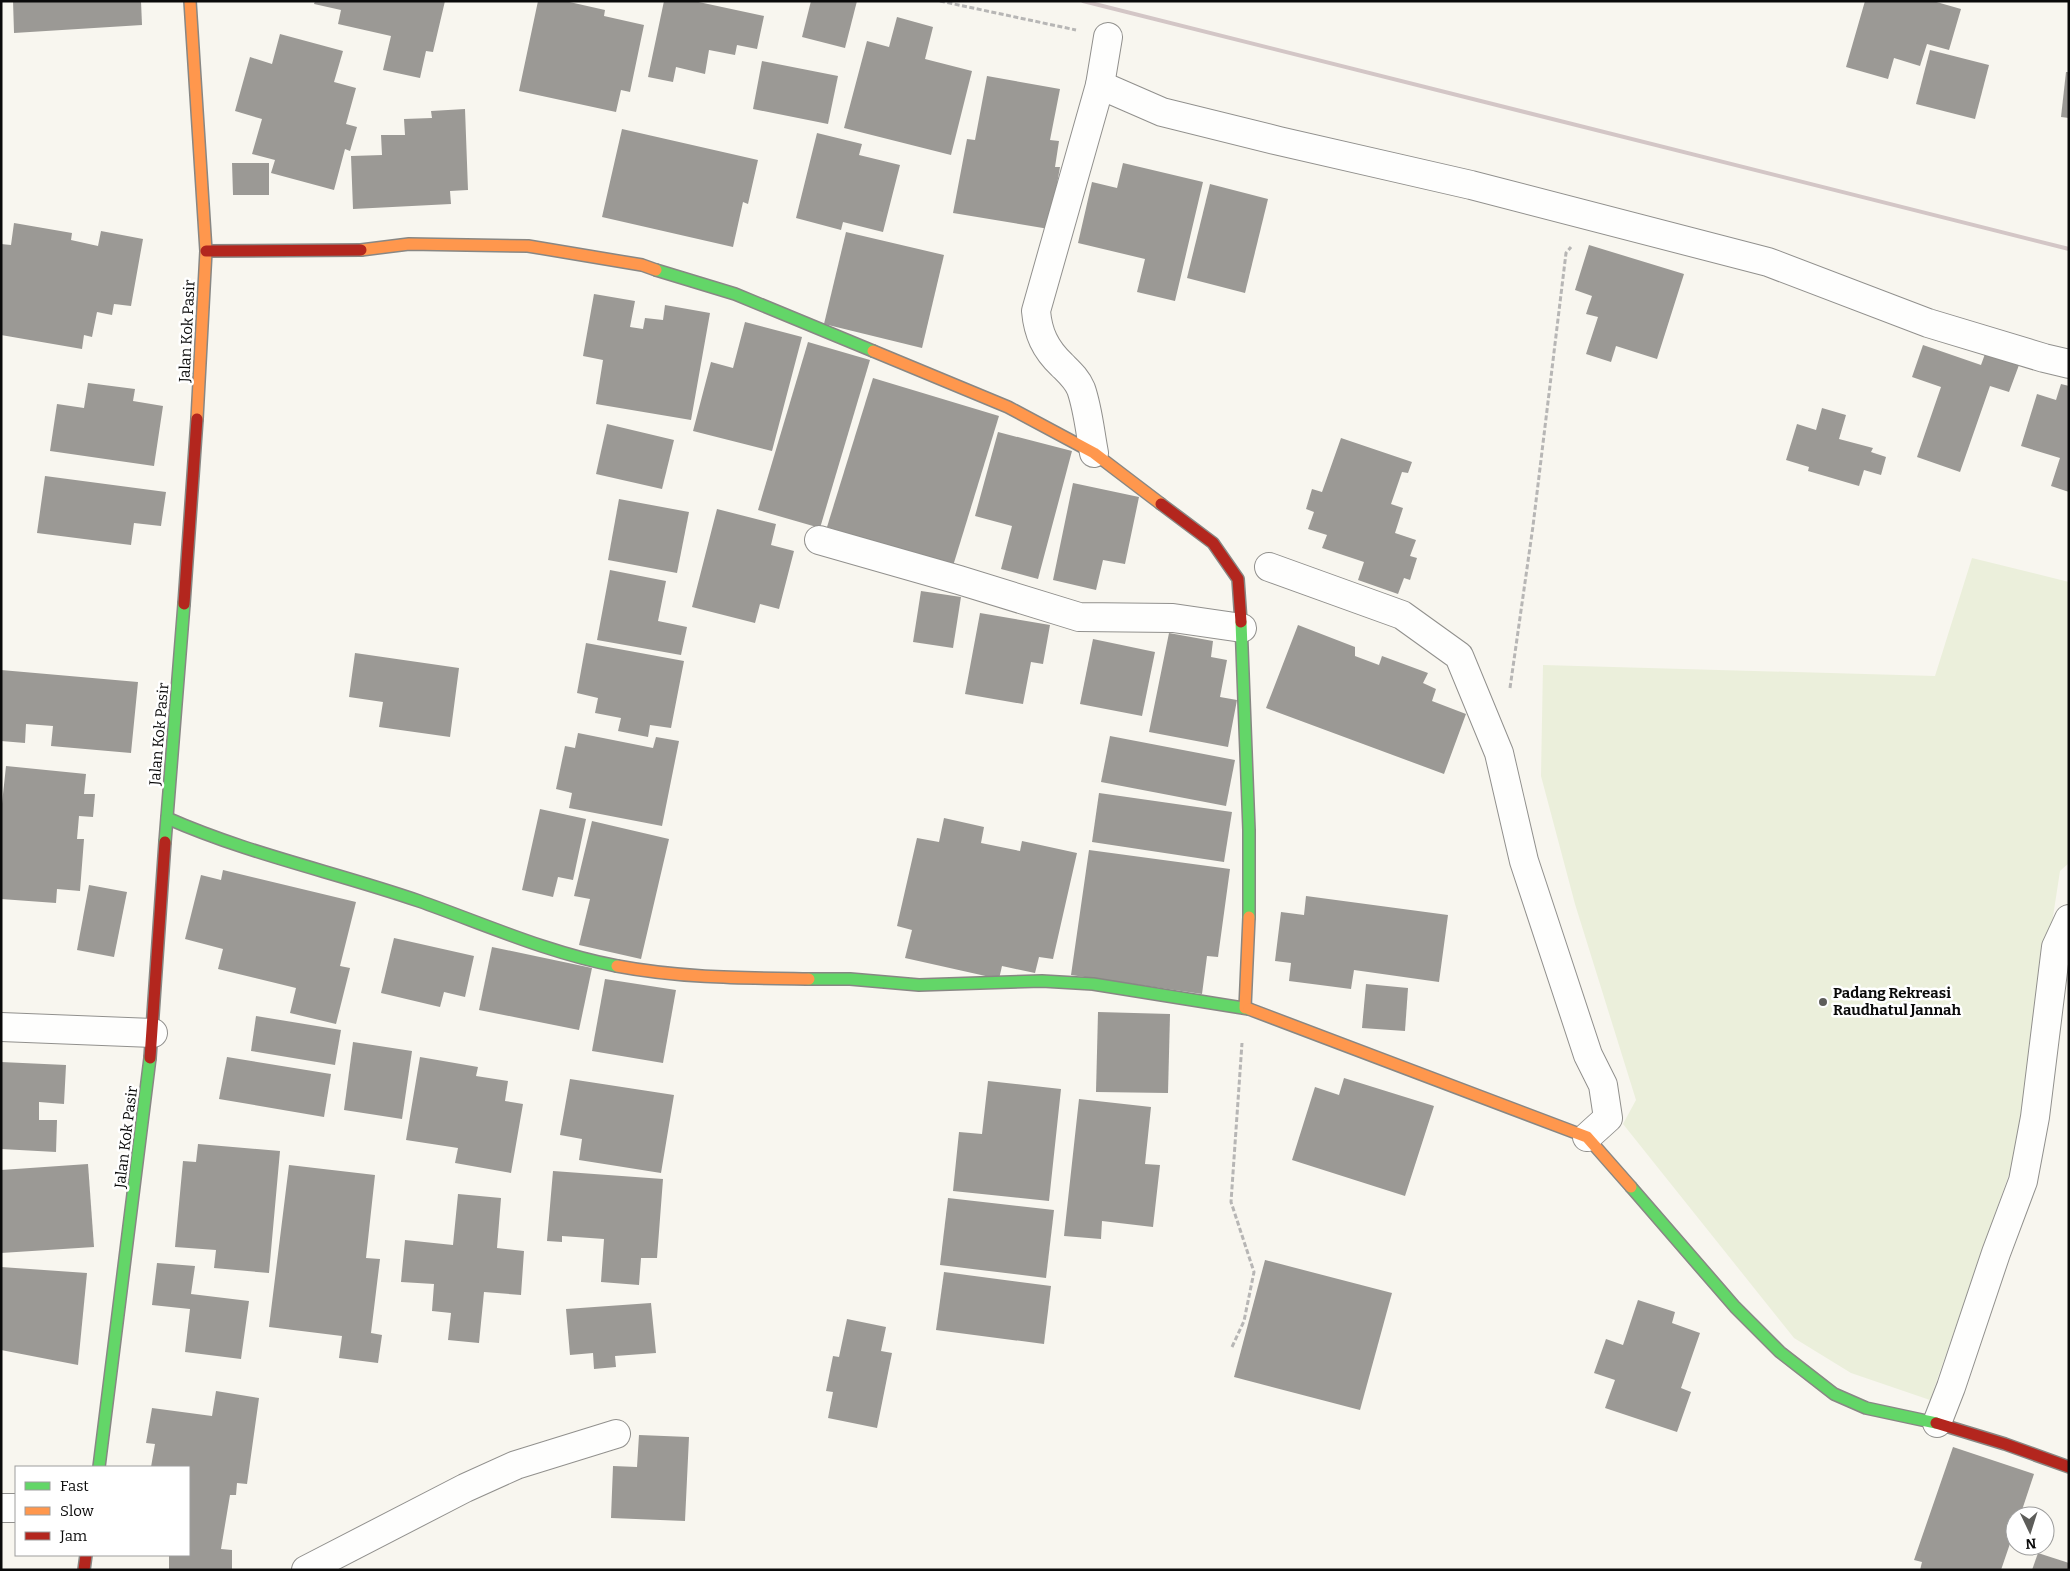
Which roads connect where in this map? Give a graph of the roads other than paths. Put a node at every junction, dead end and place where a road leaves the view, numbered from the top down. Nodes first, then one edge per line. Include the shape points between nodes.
1 (190, 1) edge
2 (1108, 37) road end
3 (1100, 85) junction
4 (206, 251) junction
5 (2069, 364) edge
6 (1094, 453) junction
7 (819, 540) dead end
8 (1269, 567) dead end
9 (1242, 628) junction
10 (167, 818) junction
11 (2069, 919) edge
12 (1245, 1008) junction
13 (1, 1027) edge
14 (153, 1033) junction
15 (1586, 1137) junction
16 (1937, 1423) junction
17 (616, 1434) dead end
18 (99, 1466) edge
19 (2069, 1467) edge
20 (1, 1508) edge
21 (15, 1508) edge
22 (86, 1556) edge
23 (84, 1570) edge
24 (306, 1570) edge

1 - 4 street, Jalan Kok Pasir
2 - 3 street
3 - 5 street via 1162,112 1471,185 1768,262 1928,323
3 - 6 street via 1036,311 1037,327 1044,344 1081,388
4 - 6 street via 348,251 409,244 528,246 642,265 736,294 972,392 1008,407
4 - 10 street, Jalan Kok Pasir via 192,503
6 - 9 street via 1213,543 1238,579
7 - 9 street via 1079,617 1173,618
8 - 15 street via 1402,615 1459,656 1499,753 1524,861 1588,1055 1603,1085 1608,1118
9 - 12 street via 1249,830
10 - 12 street via 203,834 418,901 518,939 602,963 654,973 850,979 919,985 1042,981 1093,984
10 - 14 street, Jalan Kok Pasir
11 - 16 street via 2056,947 2036,1117 2023,1181
12 - 15 street
13 - 14 street
14 - 18 street, Jalan Kok Pasir
15 - 16 street via 1735,1307 1780,1352 1834,1394 1866,1408
16 - 19 street
17 - 24 street via 516,1465
20 - 21 street
22 - 23 street

